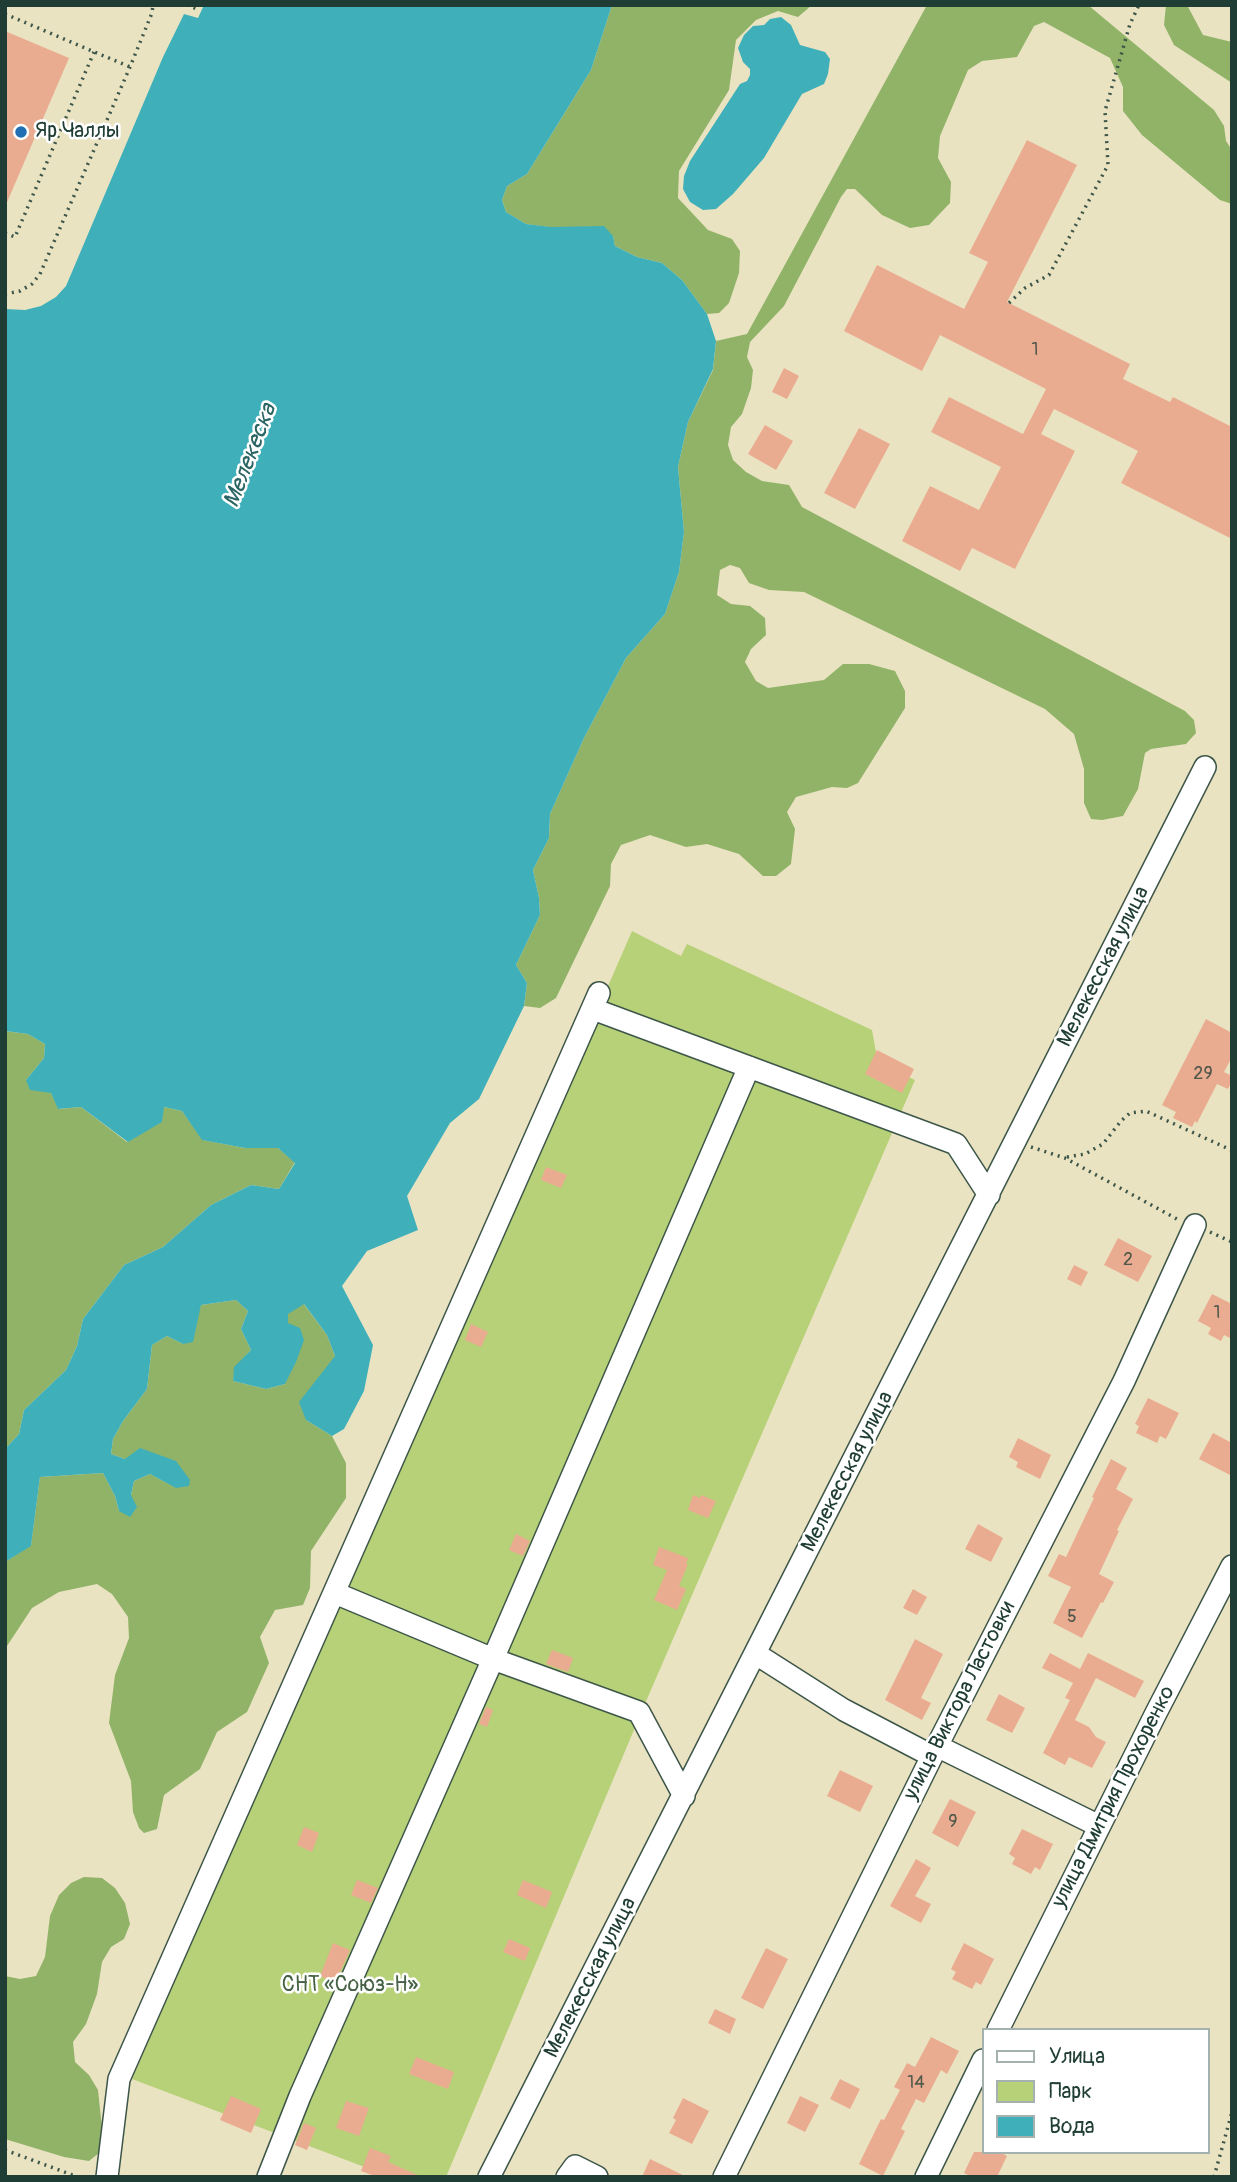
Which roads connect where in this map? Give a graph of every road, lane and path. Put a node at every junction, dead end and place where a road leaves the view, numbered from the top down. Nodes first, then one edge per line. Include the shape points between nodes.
1 (153, 5) edge
2 (187, 5) edge
3 (199, 5) edge
4 (1139, 5) edge
5 (5, 14) edge
6 (94, 52) junction
7 (130, 67) junction
8 (5, 233) edge
9 (5, 294) edge
10 (1009, 303) dead end
11 (1205, 767) dead end
12 (749, 1067) junction
13 (1015, 1143) junction
14 (1231, 1150) edge
15 (1065, 1158) junction
16 (989, 1195) junction
17 (1195, 1225) junction
18 (1232, 1242) edge
19 (1232, 1566) edge
20 (335, 1593) junction
21 (756, 1654) junction
22 (493, 1659) junction
23 (934, 1751) junction
24 (684, 1796) junction
25 (1100, 1826) junction
26 (1000, 2028) edge
27 (982, 2062) edge
28 (1232, 2112) edge
29 (5, 2150) edge
30 (78, 2177) edge
31 (107, 2177) edge
32 (268, 2177) edge
33 (489, 2177) edge
34 (567, 2177) edge
35 (597, 2177) edge
36 (724, 2177) edge
37 (926, 2177) edge
38 (1214, 2177) edge

1 - 7 path
2 - 3 path via 197,9
4 - 10 path via 1129,24 1105,111 1108,165 1049,275
5 - 6 path
6 - 7 path
6 - 8 path via 15,237
7 - 9 path via 40,274 20,291
11 - 13 street, Мелекесская улица
12 - 16 street via 956,1144
12 - 20 street via 596,1001
12 - 22 street
13 - 15 path
13 - 16 street, Мелекесская улица
14 - 15 path via 1146,1111 1130,1113 1103,1144
15 - 17 path via 1169,1216
16 - 21 street, Мелекесская улица
17 - 18 path
17 - 23 street, улица Виктора Ластовки via 1124,1381
19 - 25 street, улица Дмитрия Прохоренко
20 - 22 street
20 - 31 street via 119,2080
21 - 23 street via 844,1710
21 - 24 street, Мелекесская улица
22 - 24 street via 639,1712
22 - 32 street
23 - 25 street
23 - 36 street, улица Виктора Ластовки
24 - 33 street, Мелекесская улица
25 - 26 street, улица Дмитрия Прохоренко
27 - 37 street
28 - 38 path
29 - 30 path
34 - 35 street via 575,2166

